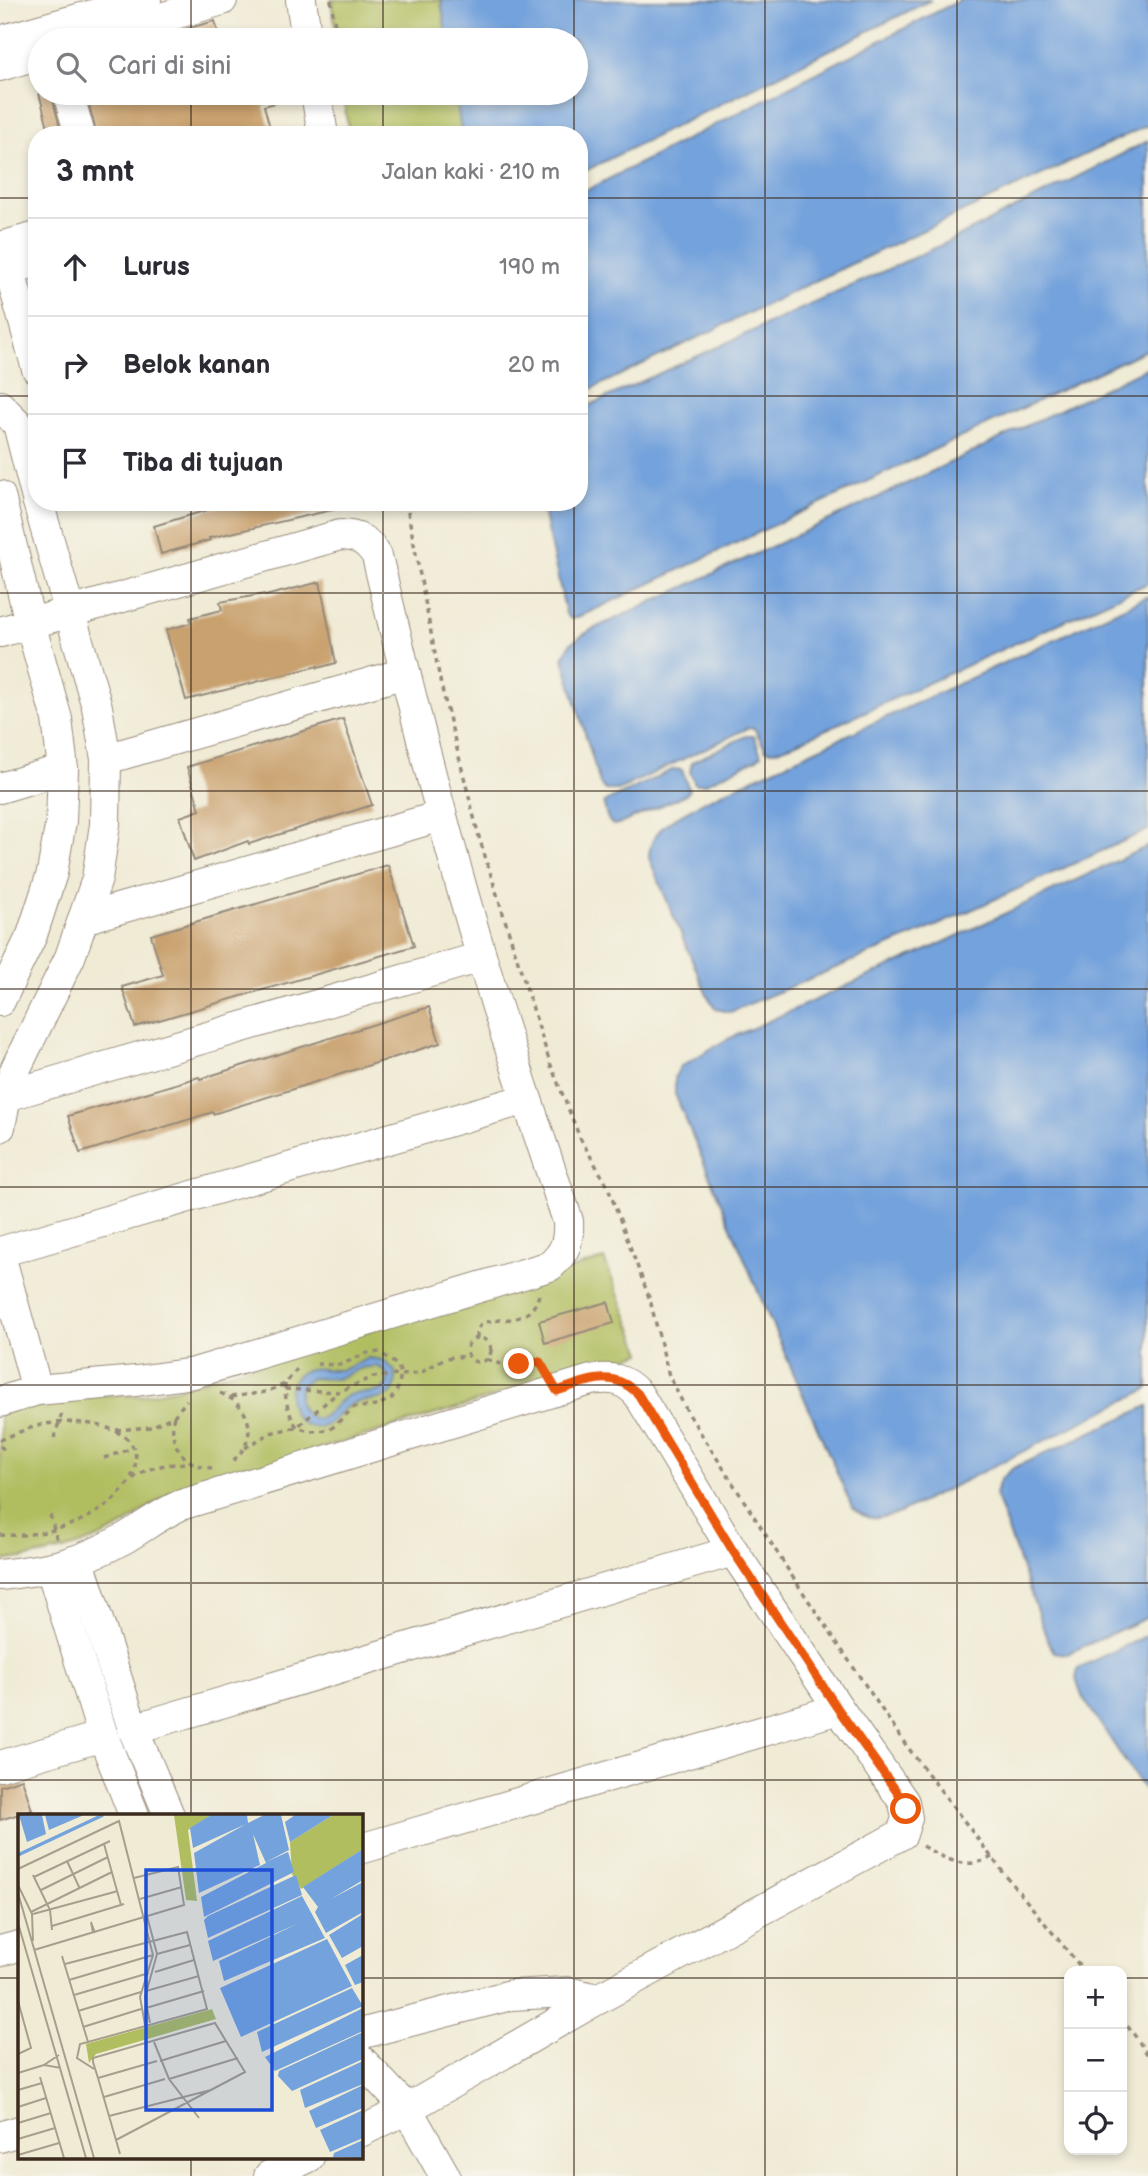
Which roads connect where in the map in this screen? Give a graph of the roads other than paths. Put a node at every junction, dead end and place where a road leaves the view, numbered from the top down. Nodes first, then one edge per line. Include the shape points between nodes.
1 (146, 0) edge
2 (222, 0) edge
3 (301, 0) edge
4 (46, 28) edge
5 (127, 28) edge
6 (305, 28) edge
7 (28, 33) edge
8 (0, 41) edge
9 (28, 57) edge
10 (0, 65) edge
11 (71, 105) edge
12 (318, 105) edge
13 (77, 126) edge
14 (322, 126) edge
15 (28, 228) edge
16 (28, 241) edge
17 (10, 250) edge
18 (28, 329) edge
19 (14, 419) edge
20 (28, 469) edge
21 (0, 496) edge
22 (40, 511) edge
23 (68, 612) junction
24 (30, 623) junction
25 (0, 632) edge
26 (405, 673) junction
27 (106, 759) junction
28 (63, 769) junction
29 (0, 788) edge
30 (441, 816) junction
31 (83, 919) junction
32 (32, 934) junction
33 (0, 944) edge
34 (481, 957) junction
35 (0, 1001) edge
36 (6, 1096) junction
37 (526, 1099) junction
38 (0, 1127) edge
39 (0, 1254) edge
40 (37, 1391) junction
41 (0, 1402) edge
42 (733, 1551) junction
43 (79, 1561) junction
44 (51, 1569) junction
45 (0, 1575) edge
46 (838, 1709) junction
47 (133, 1729) junction
48 (103, 1736) junction
49 (0, 1766) edge
50 (134, 1814) edge
51 (169, 1814) edge
52 (362, 1848) edge
53 (18, 1946) edge
54 (0, 1951) edge
55 (597, 1999) junction
56 (362, 2033) edge
57 (362, 2061) edge
58 (407, 2109) junction
59 (18, 2131) edge
60 (362, 2131) edge
61 (0, 2137) edge
62 (307, 2158) edge
63 (269, 2176) edge
64 (445, 2176) edge

1 - 4 street
2 - 5 street
3 - 6 street
7 - 8 street
9 - 10 street
11 - 13 street
12 - 14 street
15 - 17 street
16 - 17 street
17 - 18 street
19 - 20 street
21 - 24 street
22 - 23 street
23 - 24 street
23 - 26 street via 351,536 364,540 377,556
23 - 27 street via 97,707
24 - 25 street
24 - 28 street via 57,719
26 - 27 street
26 - 30 street
27 - 31 street via 105,824 97,879
28 - 29 street
28 - 32 street via 52,873
30 - 31 street
30 - 34 street
31 - 36 street
32 - 33 street
32 - 35 street
34 - 36 street
34 - 37 street
36 - 38 street
37 - 39 street
37 - 40 street via 568,1221 567,1246 550,1266 194,1374
39 - 40 street
40 - 41 street
42 - 43 street via 638,1394 629,1385 606,1378 181,1505
42 - 46 street
42 - 47 street
43 - 44 street
43 - 47 street
44 - 45 street
44 - 48 street
46 - 52 street
46 - 55 street via 904,1802 907,1818 902,1834
47 - 51 street
48 - 49 street
48 - 50 street
53 - 54 street
55 - 56 street via 568,1992 511,1995
55 - 58 street
57 - 58 street
58 - 60 street
58 - 64 street
59 - 61 street
62 - 63 street

